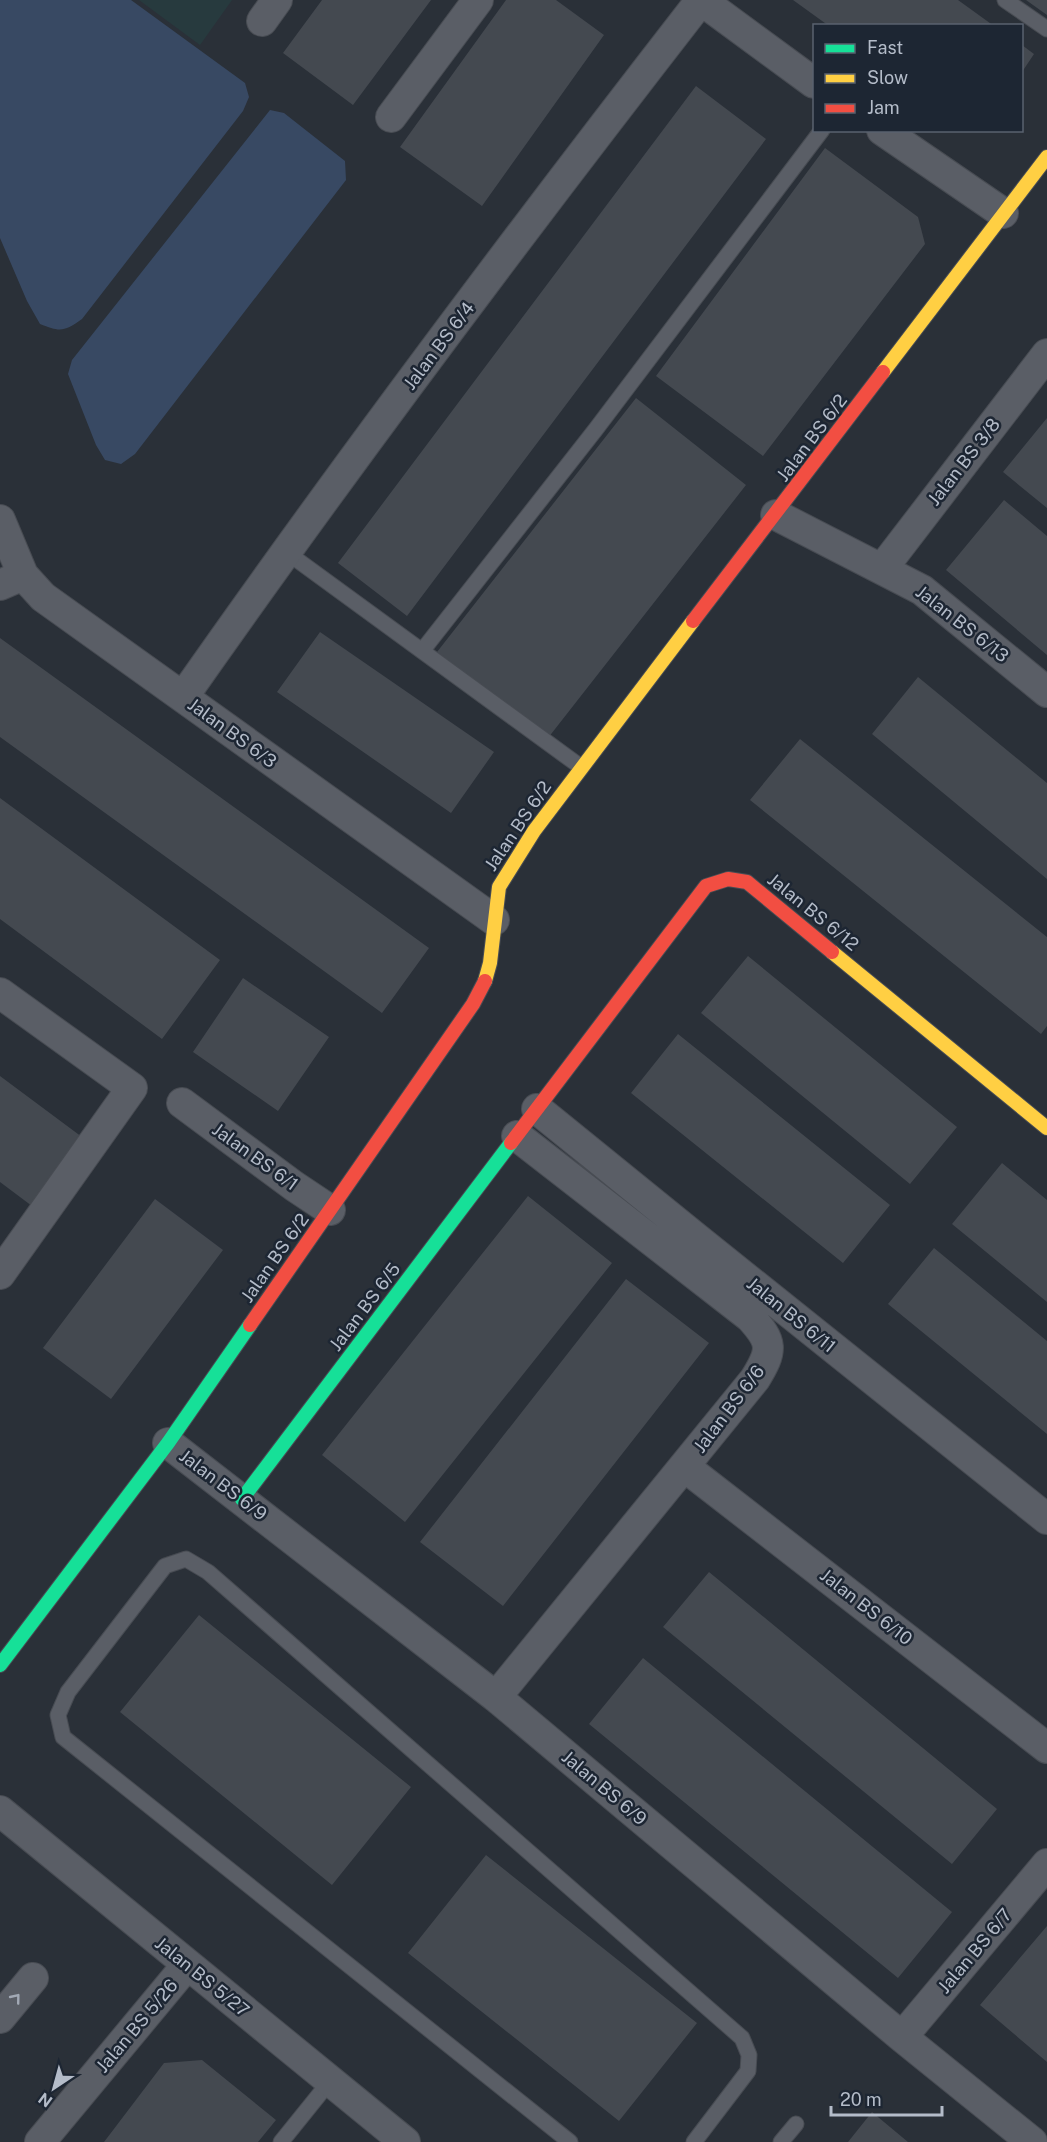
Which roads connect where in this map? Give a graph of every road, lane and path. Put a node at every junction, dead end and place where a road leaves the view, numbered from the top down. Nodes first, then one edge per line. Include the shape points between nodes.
1 (478, 0) edge
2 (701, 0) edge
3 (1005, 0) edge
4 (1047, 29) edge
5 (813, 82) edge
6 (391, 117) dead end
7 (820, 132) edge
8 (885, 132) edge
9 (1047, 157) edge
10 (1003, 213) junction
11 (1047, 354) edge
12 (776, 515) junction
13 (0, 520) edge
14 (285, 551) junction
15 (882, 569) junction
16 (11, 580) edge
17 (422, 651) junction
18 (1047, 692) edge
19 (183, 697) junction
20 (581, 767) junction
21 (494, 920) junction
22 (0, 993) edge
23 (182, 1103) dead end
24 (537, 1109) junction
25 (1047, 1128) edge
26 (517, 1136) junction
27 (330, 1210) junction
28 (0, 1274) edge
29 (168, 1443) junction
30 (685, 1467) junction
31 (242, 1499) junction
32 (1047, 1519) edge
33 (0, 1665) edge
34 (496, 1697) junction
35 (1047, 1748) edge
36 (0, 1811) edge
37 (1047, 1864) edge
38 (188, 1965) junction
39 (33, 1978) dead end
40 (0, 2018) edge
41 (902, 2037) junction
42 (331, 2080) junction
43 (796, 2124) dead end
44 (40, 2142) edge
45 (281, 2142) edge
46 (405, 2142) edge
47 (570, 2142) edge
48 (694, 2142) edge
49 (781, 2142) edge
50 (1032, 2142) edge

1 - 6 street
2 - 5 street
2 - 14 street, Jalan BS 6/4
3 - 4 lane
7 - 17 lane
8 - 10 street
9 - 10 street, Jalan BS 6/2
10 - 12 street, Jalan BS 6/2
11 - 15 street, Jalan BS 3/8
12 - 15 street, Jalan BS 6/13
12 - 20 street, Jalan BS 6/2
13 - 16 street, Jalan BS 6/3
14 - 17 lane
14 - 19 street, Jalan BS 6/4
15 - 18 street, Jalan BS 6/13 via 922,590
16 - 19 street, Jalan BS 6/3 via 43,597
17 - 20 lane
19 - 21 street, Jalan BS 6/3
20 - 21 street, Jalan BS 6/2 via 500,886
21 - 27 street, Jalan BS 6/2 via 485,983
22 - 28 street via 132,1088
23 - 27 street, Jalan BS 6/1
24 - 25 street, Jalan BS 6/12 via 706,886 728,879 747,882
24 - 26 street, Jalan BS 6/12
24 - 32 street, Jalan BS 6/11
26 - 30 street, Jalan BS 6/6 via 750,1317 764,1332 769,1349 764,1364
26 - 31 street, Jalan BS 6/5
27 - 29 street, Jalan BS 6/2
29 - 31 street, Jalan BS 6/9
29 - 33 street, Jalan BS 6/2
30 - 34 street, Jalan BS 6/6
30 - 35 street, Jalan BS 6/10
31 - 34 street, Jalan BS 6/9
34 - 41 street, Jalan BS 6/9
36 - 38 street, Jalan BS 5/27
37 - 41 street, Jalan BS 6/7
38 - 42 street, Jalan BS 5/27
38 - 44 street, Jalan BS 5/26
40 -> 39 street
41 - 50 street, Jalan BS 6/9
42 - 45 lane
42 - 46 street, Jalan BS 5/27
43 - 49 lane
47 - 48 lane via 63,1737 58,1715 68,1692 165,1566 186,1559 208,1572 742,2038 749,2055 748,2071

